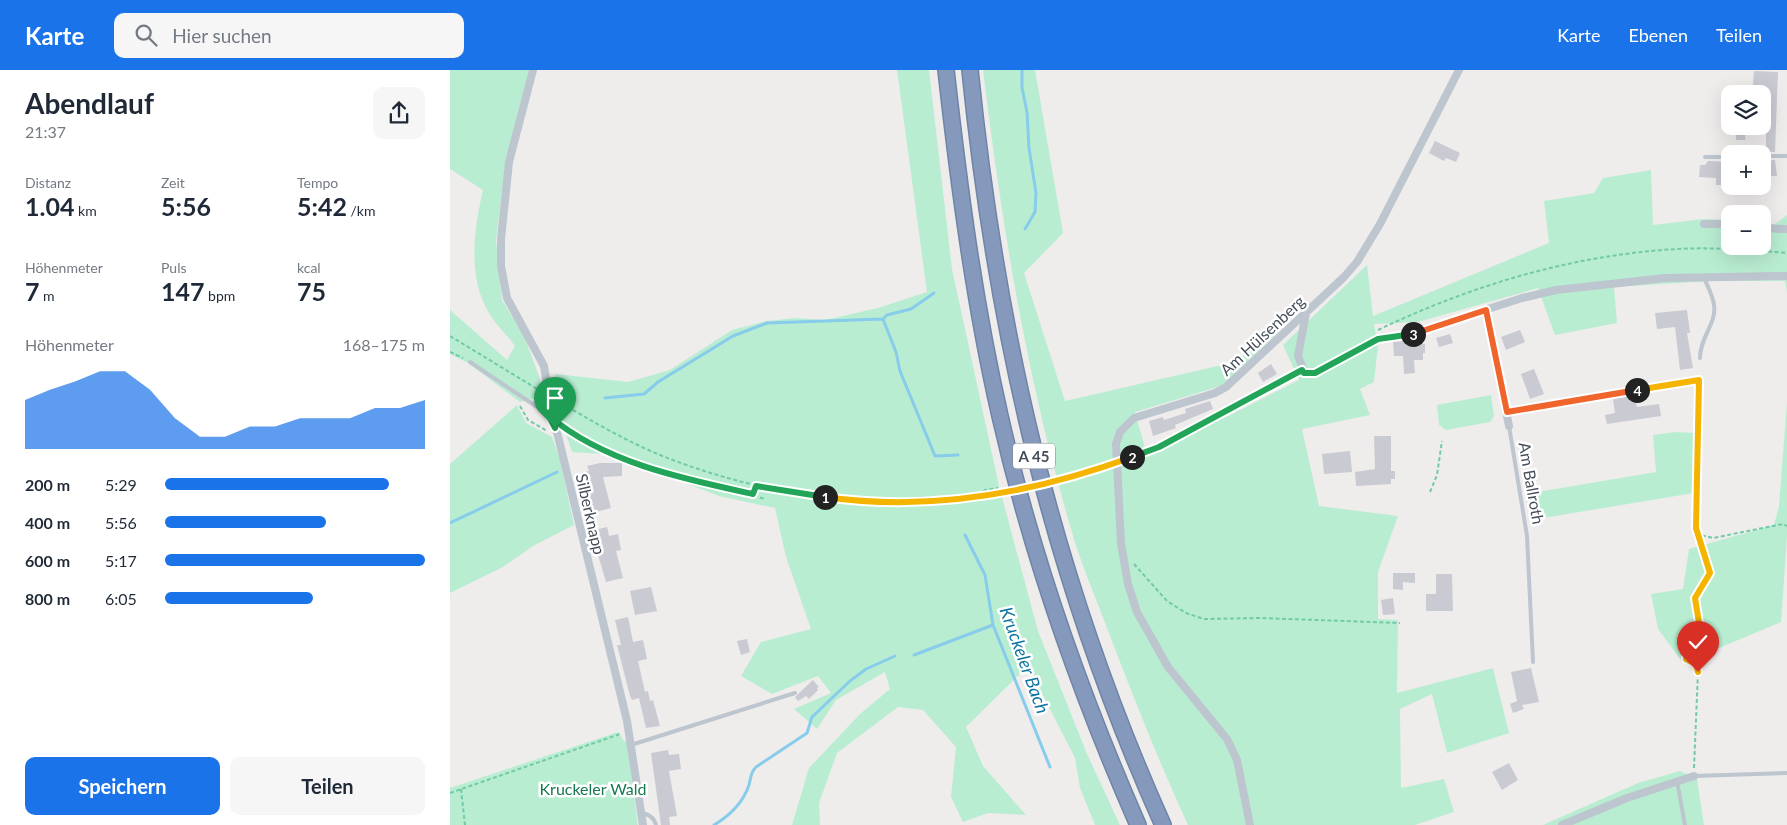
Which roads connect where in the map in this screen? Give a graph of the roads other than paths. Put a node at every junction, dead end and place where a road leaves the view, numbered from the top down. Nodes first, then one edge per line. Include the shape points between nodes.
1 (533, 70) edge
2 (946, 70) edge
3 (970, 70) edge
4 (1460, 70) edge
5 (1771, 156) edge
6 (1787, 156) edge
7 (1705, 157) dead end
8 (1721, 157) edge
9 (1704, 224) dead end
10 (1721, 224) edge
11 (1771, 228) edge
12 (1787, 229) edge
13 (1703, 276) junction
14 (1787, 276) edge
15 (1486, 310) junction
16 (1306, 313) junction
17 (1700, 358) dead end
18 (470, 362) road end
19 (1699, 380) road end
20 (1507, 412) junction
21 (549, 416) junction
22 (1509, 426) joint
23 (1533, 662) dead end
24 (795, 693) dead end
25 (631, 745) junction
26 (1787, 773) edge
27 (1694, 776) joint
28 (1677, 781) junction
29 (641, 813) junction
30 (643, 825) edge
31 (656, 825) edge
32 (1138, 825) edge
33 (1164, 825) edge
34 (1250, 825) edge
35 (1562, 825) edge
36 (1685, 825) edge

1 - 21 street, Silberknapp via 509,162 501,266 507,298 544,366
2 - 32 highway, A 45 via 974,280 1016,483 1079,681
3 - 33 highway, A 45 via 998,280 1038,472 1069,581 1099,668 1140,774
4 - 16 street, Am Hülsenberg via 1370,243 1344,277
5 - 6 lane
7 - 8 lane
9 - 10 street
11 - 12 street
13 - 14 street
13 - 15 street via 1608,282 1556,290
13 - 17 lane via 1715,312 1704,335
15 - 16 street via 1411,334 1378,339 1315,373 1304,373 1298,356
15 - 20 street, Am Ballroth
16 - 34 street, Am Hülsenberg, bridge via 1226,387 1134,418 1120,432 1116,444 1121,543 1137,612 1168,667 1227,739 1237,760
18 - 21 lane
19 - 20 lane
20 - 22 street, Am Ballroth
21 - 25 street, Silberknapp via 558,436
22 - 23 lane, Am Ballroth via 1527,536
24 - 25 lane
25 - 29 street, Silberknapp
26 - 27 lane
27 - 28 street
28 - 35 street
28 - 36 lane
29 - 30 street, Silberknapp
29 - 31 lane via 647,814

